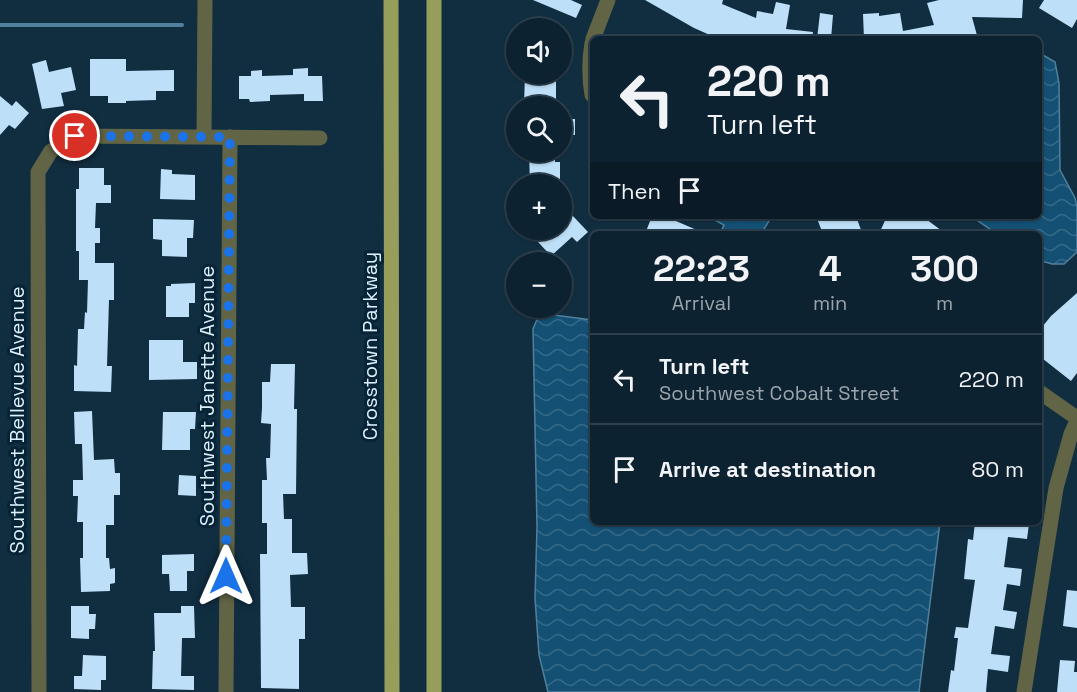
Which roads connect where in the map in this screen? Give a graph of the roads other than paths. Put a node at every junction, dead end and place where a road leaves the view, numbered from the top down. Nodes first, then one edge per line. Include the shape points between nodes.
1 (205, 0) edge
2 (391, 0) edge
3 (434, 0) edge
4 (608, 0) edge
5 (595, 36) edge
6 (204, 137) junction
7 (230, 137) junction
8 (320, 138) dead end
9 (1042, 394) edge
10 (1077, 419) edge
11 (39, 692) edge
12 (226, 692) edge
13 (392, 692) edge
14 (434, 692) edge
15 (1024, 692) edge

1 - 6 street
2 - 13 main road, Crosstown Parkway
3 - 14 main road
4 - 5 street
6 - 7 street
6 - 11 street, Southwest Bellevue Avenue via 75,136 51,151 38,172
7 - 8 street
7 - 12 street, Southwest Janette Avenue
9 - 10 street
10 - 15 street via 1056,488

